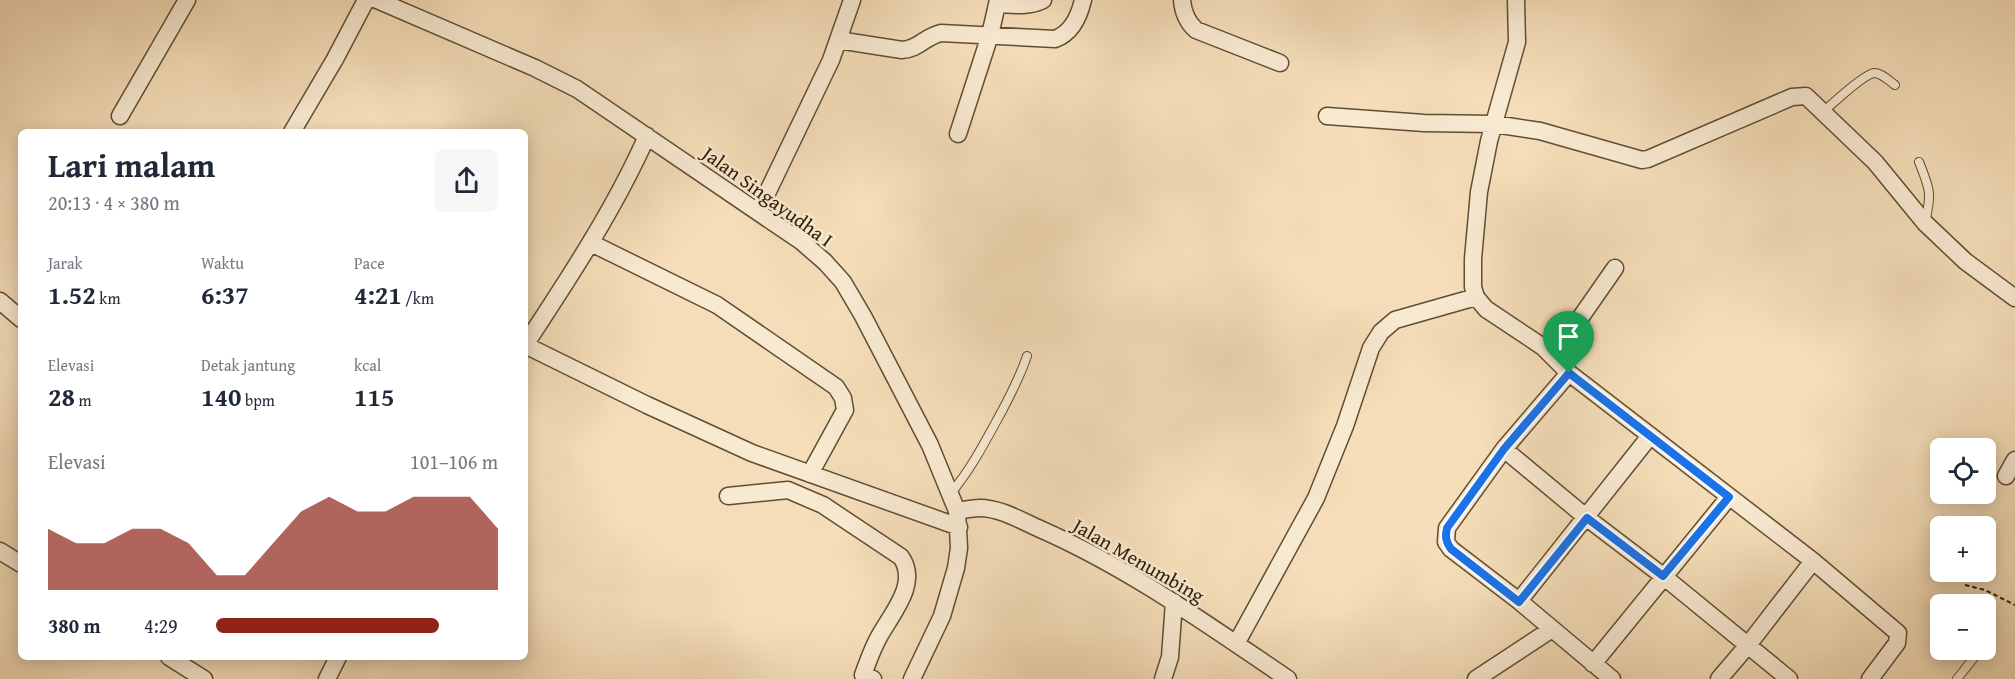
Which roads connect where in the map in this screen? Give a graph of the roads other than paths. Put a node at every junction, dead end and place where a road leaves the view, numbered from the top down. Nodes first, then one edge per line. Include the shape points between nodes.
1 (187, 0) edge
2 (366, 0) edge
3 (377, 0) edge
4 (852, 0) edge
5 (1043, 0) edge
6 (1083, 0) edge
7 (1182, 0) edge
8 (1516, 0) edge
9 (998, 2) edge
10 (990, 35) junction
11 (838, 39) junction
12 (1280, 63) dead end
13 (1895, 85) dead end
14 (1823, 112) junction
15 (120, 116) dead end
16 (1327, 116) dead end
17 (1494, 124) junction
18 (293, 129) edge
19 (958, 134) dead end
20 (647, 136) junction
21 (1919, 162) dead end
22 (758, 212) junction
23 (1925, 223) junction
24 (591, 243) junction
25 (1615, 268) dead end
26 (1476, 297) junction
27 (2015, 298) edge
28 (0, 301) edge
29 (18, 316) edge
30 (528, 340) edge
31 (528, 346) edge
32 (1027, 356) dead end
33 (1553, 357) junction
34 (1569, 373) junction
35 (1650, 436) junction
36 (1504, 449) junction
37 (2015, 460) edge
38 (810, 474) junction
39 (2006, 476) dead end
40 (951, 493) junction
41 (728, 496) dead end
42 (1729, 497) junction
43 (1587, 518) junction
44 (958, 519) junction
45 (0, 552) edge
46 (1813, 561) junction
47 (18, 562) edge
48 (1663, 576) junction
49 (1174, 602) junction
50 (1519, 602) junction
51 (1552, 629) junction
52 (1236, 644) junction
53 (1748, 645) junction
54 (175, 660) edge
55 (336, 660) edge
56 (1972, 660) edge
57 (1593, 664) junction
58 (866, 678) edge
59 (204, 679) edge
60 (327, 679) edge
61 (913, 679) edge
62 (1163, 679) edge
63 (1288, 679) edge
64 (1476, 679) edge
65 (1612, 679) edge
66 (1719, 679) edge
67 (1789, 679) edge
68 (1870, 679) edge
69 (1958, 679) edge

1 - 15 street
2 - 18 street
3 - 20 street, Jalan Singayudha I via 560,80
4 - 11 street
5 - 9 street via 1017,6
6 - 10 street via 1064,36 1043,39
7 - 12 street via 1186,16 1196,30
8 - 17 street via 1517,42
9 - 10 street
10 - 11 street via 941,33 902,50
10 - 19 street
11 - 22 street
13 - 14 lane via 1875,73
14 - 17 street via 1806,96 1799,95 1642,160 1540,131
14 - 23 street via 1875,162
16 - 17 street
17 - 26 street via 1479,192 1473,259
20 - 22 street, Jalan Singayudha I
20 - 24 street
21 - 23 lane via 1930,188
22 - 40 street, Jalan Singayudha I via 802,242 843,282 900,386
23 - 27 street via 1965,261
24 - 30 street
24 - 38 street via 717,304 836,387 845,410
25 - 33 street
26 - 33 street via 1486,309
26 - 52 street via 1395,320 1381,332 1371,348 1316,498
28 - 29 street
31 - 38 street via 752,453
32 - 40 lane via 1016,388 966,476
33 - 34 street
34 - 35 street
34 - 36 street
35 - 42 street
35 - 43 street
36 - 43 street
36 - 50 street via 1445,534 1451,549
37 - 39 street
38 - 44 street
40 - 44 street, Jalan Singayudha I
41 - 58 street via 788,490 823,505 901,557 908,582 879,637
42 - 46 street
42 - 48 street
43 - 48 street
43 - 50 street
44 - 49 street, Jalan Menumbing via 979,508 1016,518 1108,562
44 - 61 street, Jalan Singayudha I via 956,568 942,616
45 - 47 street
46 - 53 street
46 - 68 street via 1898,633 1897,643
48 - 53 street
48 - 57 street
49 - 52 street, Jalan Menumbing
49 - 62 street via 1170,657
50 - 51 street
51 - 57 street
51 - 64 street
52 - 63 street, Jalan Menumbing
53 - 66 street
53 - 67 street
54 - 59 street
55 - 60 street
56 - 69 lane
57 - 65 street

